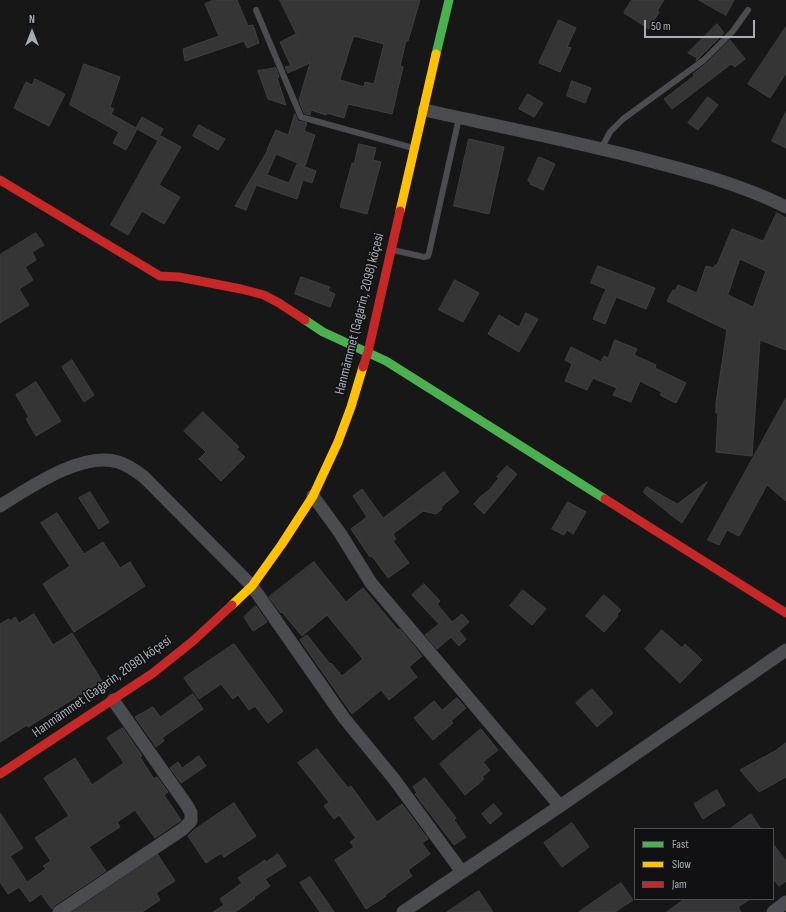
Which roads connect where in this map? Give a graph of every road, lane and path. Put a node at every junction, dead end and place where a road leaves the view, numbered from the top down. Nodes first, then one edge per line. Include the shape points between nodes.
1 (449, 0) edge
2 (256, 10) dead end
3 (748, 10) dead end
4 (424, 110) junction
5 (459, 118) junction
6 (415, 148) junction
7 (601, 149) junction
8 (0, 180) edge
9 (786, 207) edge
10 (391, 250) junction
11 (368, 352) junction
12 (313, 496) junction
13 (0, 506) edge
14 (252, 586) junction
15 (786, 613) edge
16 (786, 650) edge
17 (113, 700) junction
18 (0, 774) edge
19 (560, 806) junction
20 (462, 872) junction
21 (786, 902) edge
22 (59, 912) edge
23 (403, 912) edge
24 (773, 912) edge

1 - 4 street, Hanmämmet (Gagarin, 2098) köçesi
2 - 6 lane via 301,117
3 - 7 lane via 733,31 704,60 623,119 610,132
4 - 5 street
4 - 6 street, Hanmämmet (Gagarin, 2098) köçesi
5 - 7 street
5 - 10 lane via 430,253 424,257
6 - 10 street, Hanmämmet (Gagarin, 2098) köçesi
7 - 9 street via 702,175
8 - 11 street via 160,276 179,277 264,295 323,332
10 - 11 street, Hanmämmet (Gagarin, 2098) köçesi
11 - 12 street, Hanmämmet (Gagarin, 2098) köçesi via 338,442
11 - 15 street
12 - 14 street, Hanmämmet (Gagarin, 2098) köçesi
12 - 19 street via 371,583
13 - 14 street via 42,480 87,461 116,461 130,466 144,477
14 - 17 street, Hanmämmet (Gagarin, 2098) köçesi via 193,641 153,673
14 - 20 street via 344,718 394,779
16 - 19 street
17 - 18 street, Hanmämmet (Gagarin, 2098) köçesi
17 - 22 street via 188,807 191,822
19 - 20 street
20 - 23 street
21 - 24 street

